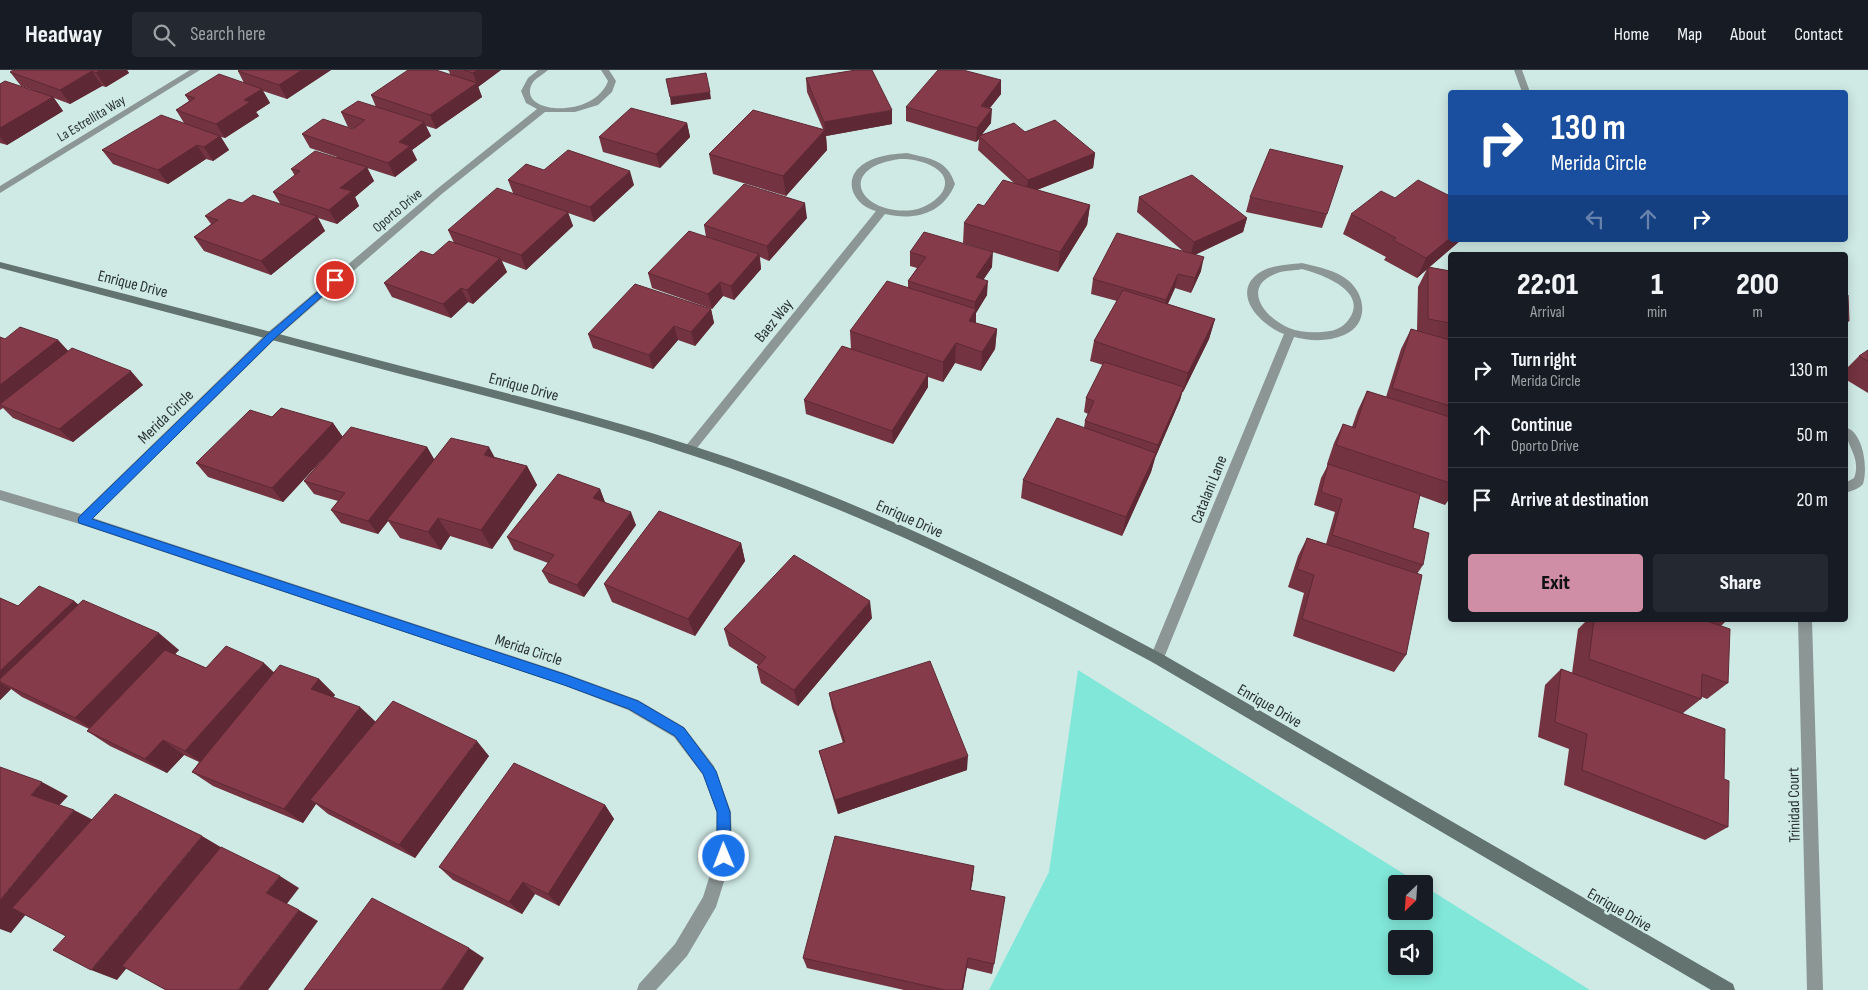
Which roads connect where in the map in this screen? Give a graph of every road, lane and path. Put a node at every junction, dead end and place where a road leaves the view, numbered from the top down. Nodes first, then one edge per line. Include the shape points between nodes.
1 (196, 70) edge
2 (544, 70) edge
3 (605, 70) edge
4 (1518, 70) edge
5 (1525, 90) edge
6 (543, 109) junction
7 (0, 190) edge
8 (882, 211) junction
9 (0, 265) edge
10 (1290, 333) junction
11 (271, 336) junction
12 (1848, 433) edge
13 (689, 450) junction
14 (1848, 486) edge
15 (0, 495) edge
16 (83, 520) junction
17 (1805, 622) edge
18 (1157, 658) junction
19 (645, 990) edge
20 (1727, 990) edge
21 (1815, 990) edge

1 - 7 street, La Estrellita Way
2 - 6 street via 529,81 525,89 532,104
3 - 6 street via 612,80 611,88 596,102 570,110
4 - 5 street
6 - 11 street, Oporto Drive
8 - 8 street via 859,197 855,187 864,168 876,161 890,157 922,158 944,170 949,178 947,196 938,204 912,213
8 - 13 street, Baez Way
9 - 11 street, Enrique Drive
10 - 10 street via 1272,325 1259,314 1252,302 1252,289 1257,279 1269,271 1293,266 1320,270 1347,286 1355,296 1359,307 1357,318 1339,334 1306,337
10 - 18 street, Catalani Lane
11 - 13 street, Enrique Drive via 562,412
11 - 16 street, Merida Circle
12 - 14 street via 1863,455 1865,469 1858,481
13 - 18 street, Enrique Drive via 846,507 1079,616
15 - 16 street, Merida Circle
16 - 19 street, Merida Circle via 564,679 633,705 679,732 709,771 724,812 724,856 710,901 681,950
17 - 21 street, Trinidad Court
18 - 20 street, Enrique Drive

